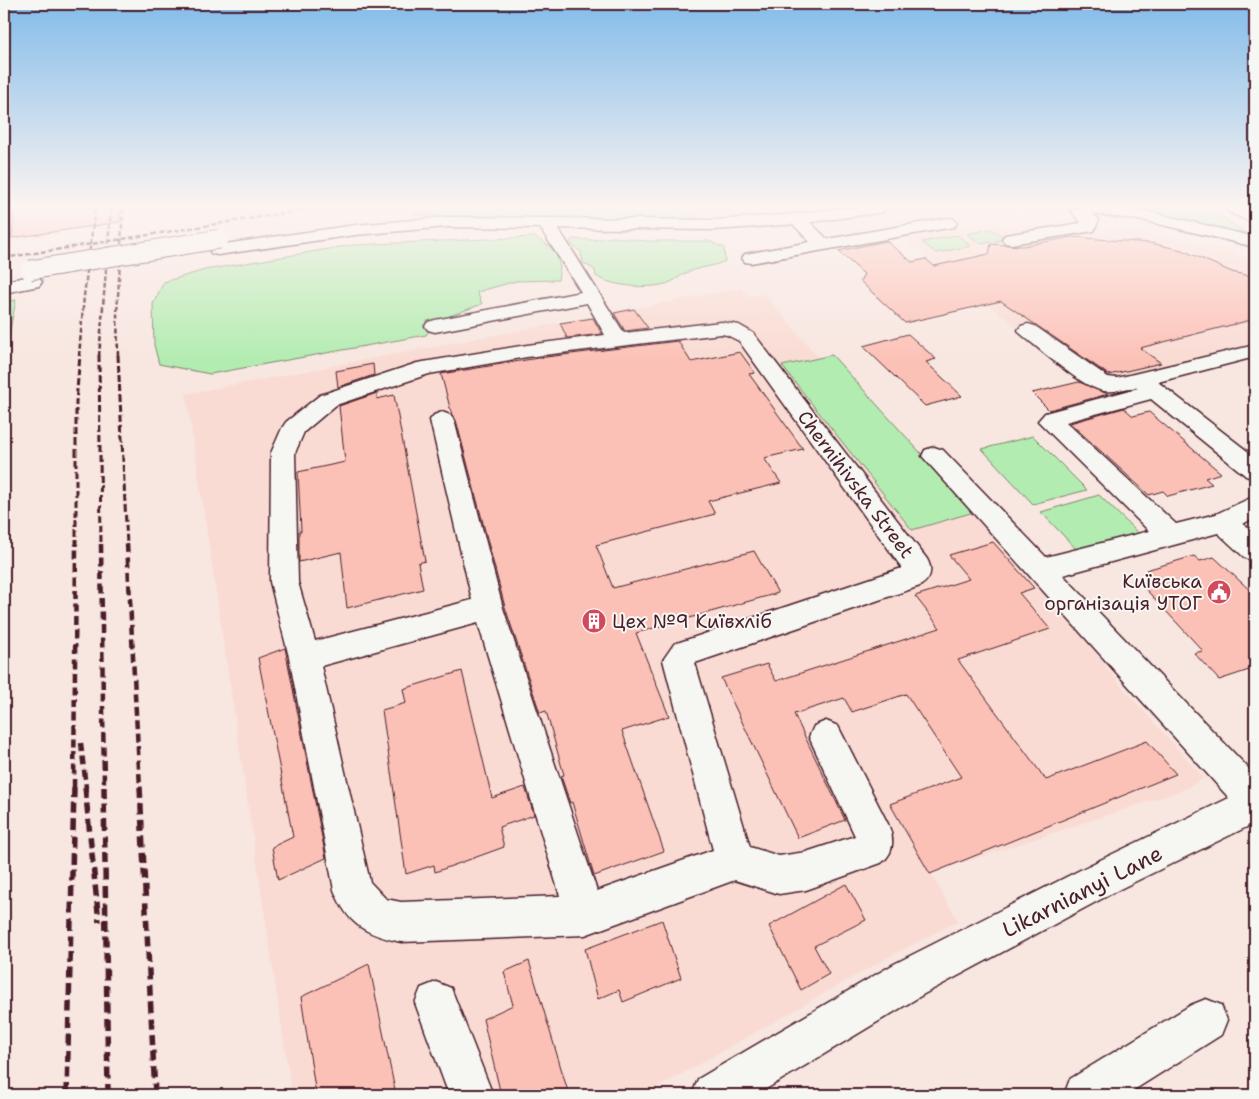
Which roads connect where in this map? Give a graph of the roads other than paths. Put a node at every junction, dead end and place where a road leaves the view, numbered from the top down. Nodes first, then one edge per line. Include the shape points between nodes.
1 (129, 259) edge
2 (569, 259) edge
3 (4, 275) edge
4 (31, 276) junction
5 (4, 287) edge
6 (593, 296) junction
7 (435, 326) dead end
8 (1028, 330) dead end
9 (618, 340) junction
10 (1255, 351) edge
11 (1148, 385) junction
12 (442, 420) dead end
13 (934, 456) dead end
14 (1255, 470) edge
15 (1255, 506) edge
16 (1223, 522) junction
17 (1171, 535) junction
18 (1255, 550) edge
19 (1038, 570) junction
20 (488, 608) junction
21 (304, 657) junction
22 (826, 737) dead end
23 (1255, 800) edge
24 (1255, 804) edge
25 (735, 861) junction
26 (584, 915) junction
27 (436, 1003) dead end
28 (1206, 1020) dead end
29 (471, 1095) edge
30 (714, 1095) edge
31 (1086, 1095) edge

1 - 4 main road
2 - 6 main road
3 - 4 main road
4 - 5 main road
6 - 7 main road
6 - 9 main road
8 - 11 main road via 1104,384
9 - 21 main road via 425,368 328,400 294,428 283,453 284,582
9 - 25 main road, Chernihivska Street via 721,328 741,332 917,567 916,574 910,578 693,649 685,652 679,660
10 - 11 main road
11 - 14 main road
11 - 17 main road via 1050,421
12 - 20 main road
13 - 19 main road
15 - 16 main road
16 - 17 main road
16 - 18 main road
17 - 19 main road
19 - 23 main road
20 - 21 main road
20 - 26 main road
21 - 26 main road via 353,890 366,910 401,922
22 - 25 main road via 875,837 874,846 814,868 779,875
24 - 30 main road, Likarnianyi Lane via 1107,876 909,979
25 - 26 main road
27 - 29 main road
28 - 31 main road

